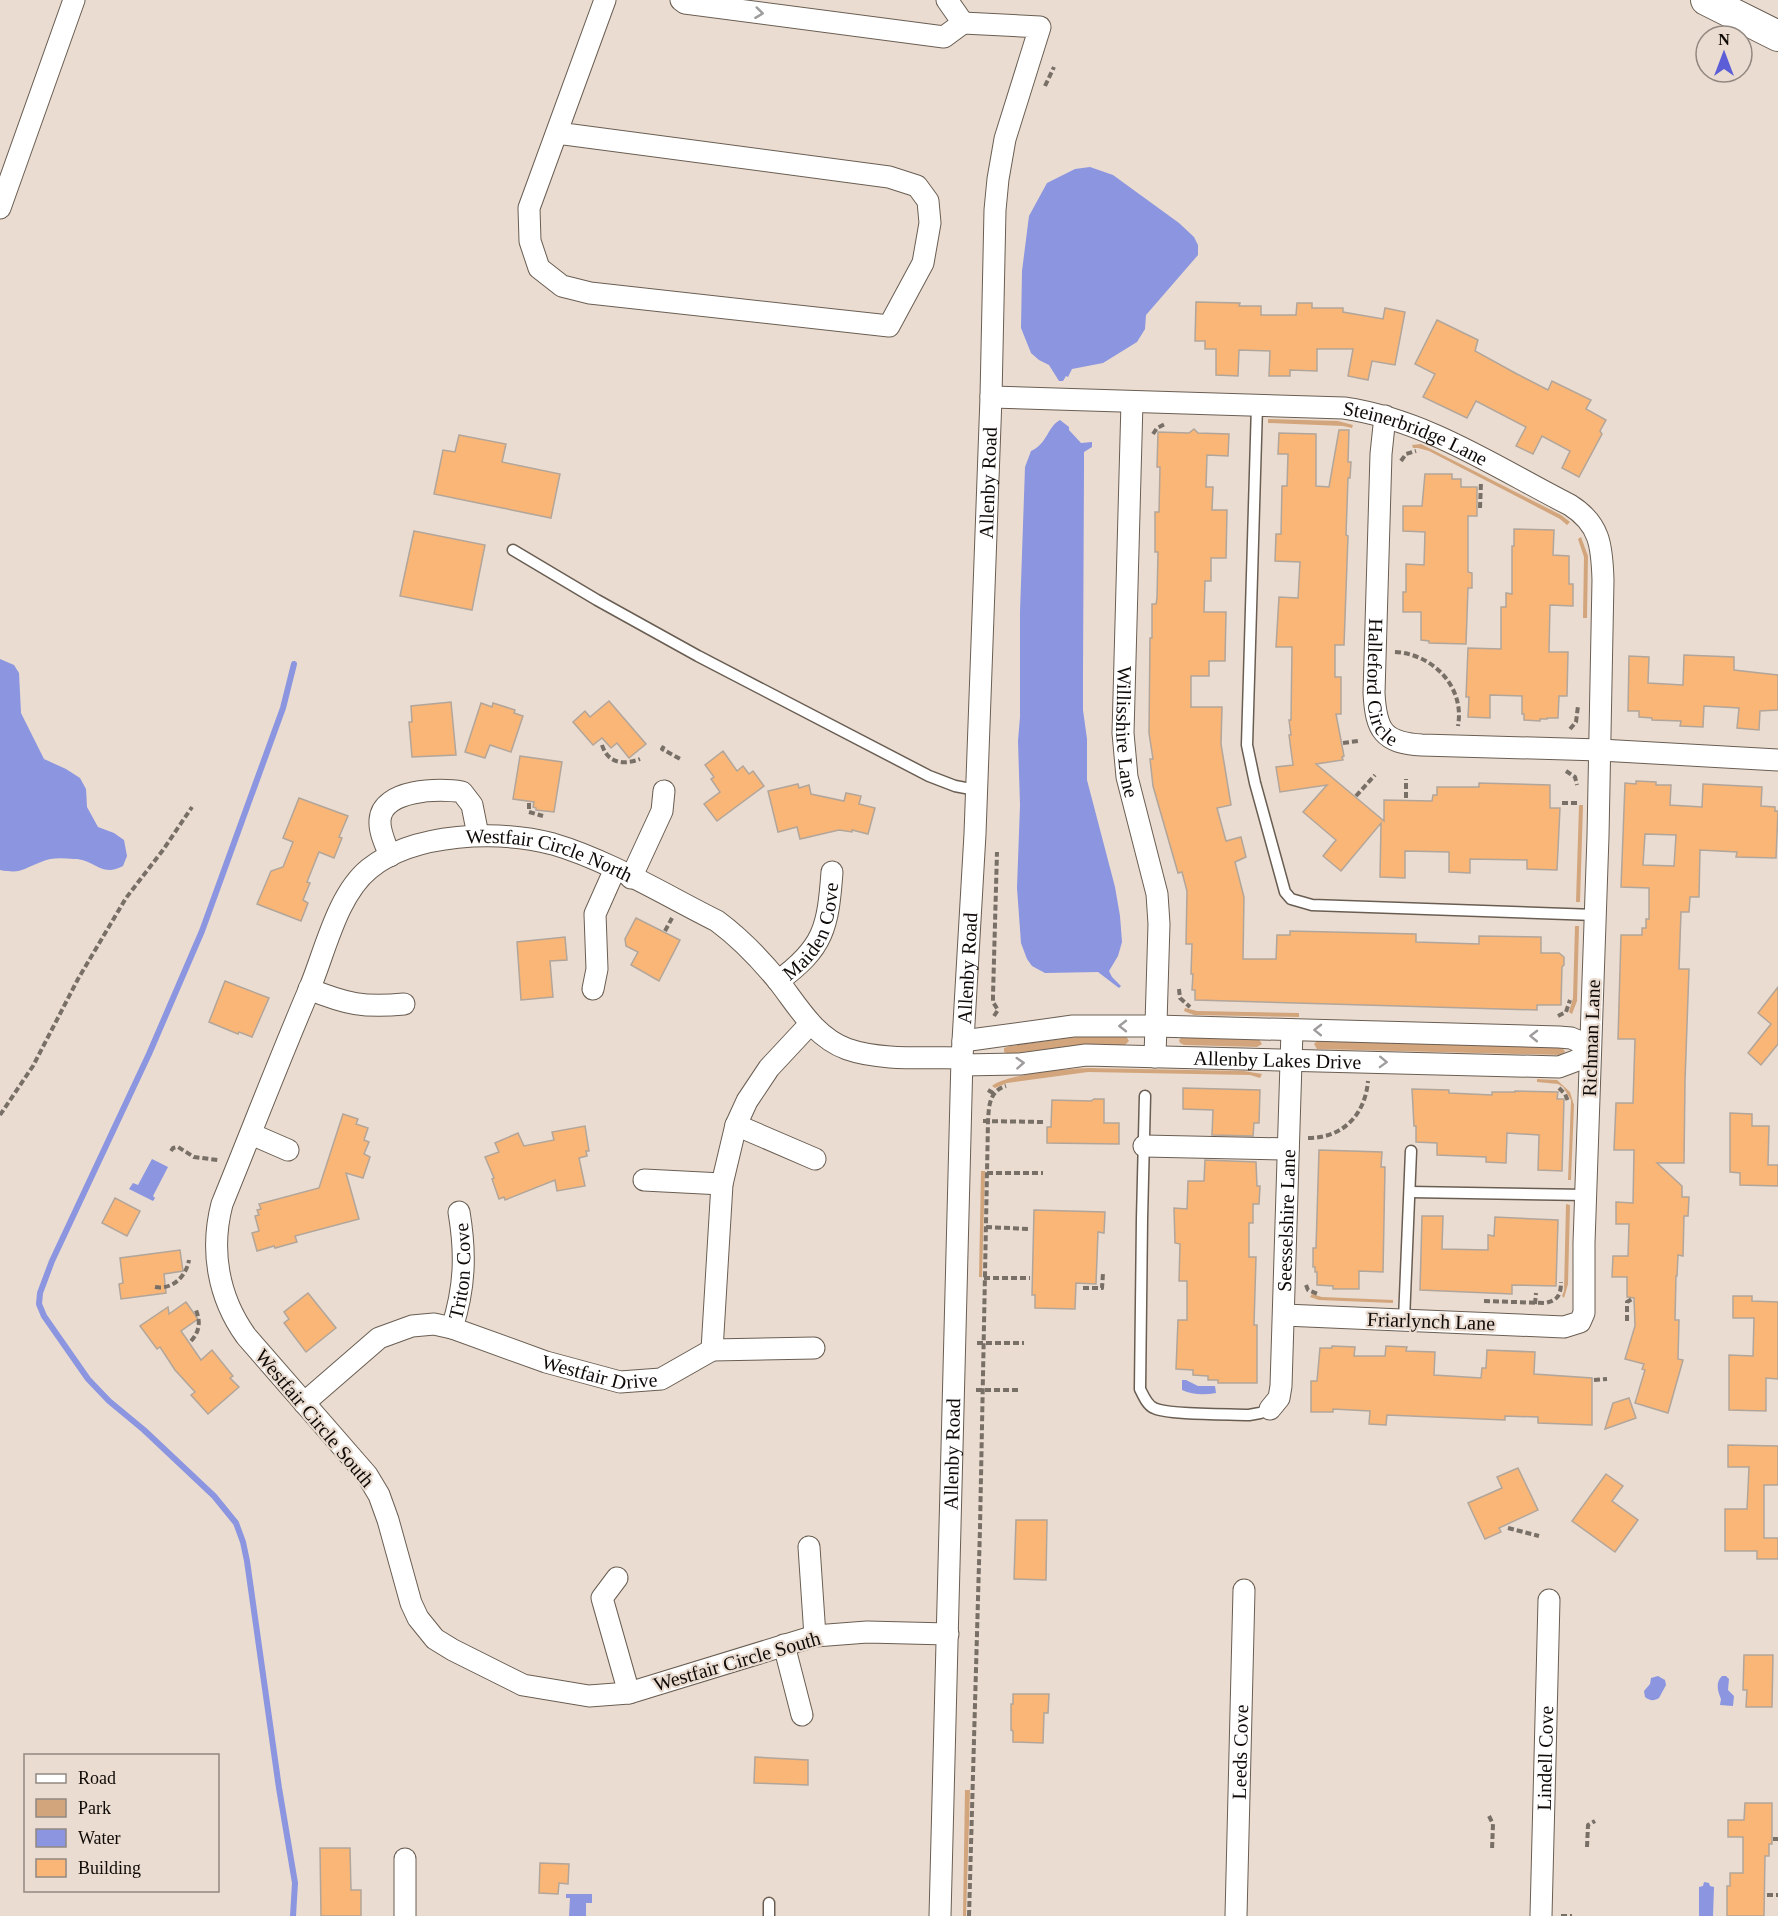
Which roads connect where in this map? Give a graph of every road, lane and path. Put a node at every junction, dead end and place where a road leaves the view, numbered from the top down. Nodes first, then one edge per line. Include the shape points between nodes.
1 (74, 0) edge
2 (605, 0) edge
3 (681, 0) edge
4 (947, 0) edge
5 (1706, 0) edge
6 (963, 23) junction
7 (1778, 36) edge
8 (1054, 68) dead end
9 (1044, 87) dead end
10 (557, 133) junction
11 (0, 208) edge
12 (991, 397) junction
13 (1132, 402) junction
14 (1257, 405) junction
15 (1385, 416) junction
16 (1167, 423) dead end
17 (1152, 424) dead end
18 (1157, 428) junction
19 (1151, 438) dead end
20 (1405, 447) dead end
21 (1408, 452) junction
22 (1424, 452) dead end
23 (1400, 469) dead end
24 (1473, 477) dead end
25 (1481, 482) junction
26 (1490, 486) dead end
27 (1480, 508) dead end
28 (513, 550) dead end
29 (1395, 644) dead end
30 (1578, 703) dead end
31 (1457, 730) dead end
32 (1564, 731) dead end
33 (1358, 741) dead end
34 (1342, 743) dead end
35 (602, 745) dead end
36 (664, 746) dead end
37 (1599, 750) junction
38 (640, 759) dead end
39 (682, 760) dead end
40 (1778, 760) edge
41 (1563, 769) dead end
42 (1376, 775) dead end
43 (1406, 779) dead end
44 (1577, 789) dead end
45 (976, 790) junction
46 (664, 791) dead end
47 (1356, 796) dead end
48 (1577, 796) dead end
49 (1406, 798) dead end
50 (529, 803) dead end
51 (1562, 803) dead end
52 (1576, 803) junction
53 (1583, 803) dead end
54 (192, 807) dead end
55 (1576, 814) dead end
56 (543, 816) dead end
57 (478, 835) junction
58 (390, 856) junction
59 (832, 872) dead end
60 (623, 873) junction
61 (675, 914) dead end
62 (1594, 915) junction
63 (666, 931) dead end
64 (1179, 979) dead end
65 (778, 981) junction
66 (309, 989) junction
67 (594, 989) dead end
68 (1571, 995) dead end
69 (404, 1004) dead end
70 (1200, 1009) dead end
71 (1551, 1017) dead end
72 (810, 1024) junction
73 (1156, 1026) junction
74 (1292, 1030) junction
75 (1590, 1050) junction
76 (962, 1054) junction
77 (1155, 1057) junction
78 (1291, 1060) junction
79 (1368, 1081) dead end
80 (1014, 1084) dead end
81 (988, 1090) dead end
82 (993, 1094) junction
83 (1145, 1096) dead end
84 (0, 1115) edge
85 (986, 1121) junction
86 (1043, 1122) dead end
87 (736, 1125) junction
88 (251, 1134) junction
89 (1308, 1138) dead end
90 (1144, 1146) junction
91 (1288, 1149) junction
92 (288, 1150) dead end
93 (171, 1151) dead end
94 (1411, 1151) dead end
95 (815, 1159) dead end
96 (218, 1160) dead end
97 (987, 1173) junction
98 (1043, 1173) dead end
99 (644, 1180) dead end
100 (722, 1184) junction
101 (1410, 1192) junction
102 (1586, 1195) junction
103 (459, 1212) dead end
104 (986, 1227) junction
105 (1029, 1229) dead end
106 (189, 1260) dead end
107 (1103, 1273) dead end
108 (984, 1278) junction
109 (1030, 1278) dead end
110 (155, 1287) dead end
111 (1083, 1288) dead end
112 (1536, 1293) dead end
113 (1558, 1298) dead end
114 (1632, 1299) dead end
115 (1562, 1302) dead end
116 (195, 1308) dead end
117 (1535, 1310) dead end
118 (1284, 1315) junction
119 (1404, 1320) junction
120 (1628, 1321) dead end
121 (1577, 1323) joint
122 (452, 1328) junction
123 (191, 1341) dead end
124 (977, 1342) dead end
125 (983, 1342) junction
126 (1024, 1342) dead end
127 (814, 1348) dead end
128 (712, 1350) junction
129 (1607, 1379) dead end
130 (1594, 1380) dead end
131 (976, 1390) dead end
132 (982, 1390) junction
133 (1021, 1390) dead end
134 (304, 1404) junction
135 (1270, 1408) joint
136 (1508, 1528) dead end
137 (1539, 1536) dead end
138 (809, 1547) dead end
139 (617, 1578) dead end
140 (1244, 1590) dead end
141 (1549, 1600) dead end
142 (948, 1634) junction
143 (815, 1636) junction
144 (784, 1645) junction
145 (629, 1693) junction
146 (802, 1715) dead end
147 (1489, 1816) dead end
148 (1595, 1821) dead end
149 (1587, 1847) dead end
150 (1492, 1850) dead end
151 (405, 1859) dead end
152 (1767, 1895) dead end
153 (1778, 1895) edge
154 (769, 1902) dead end
155 (405, 1916) edge
156 (769, 1916) edge
157 (940, 1916) edge
158 (969, 1916) edge
159 (1236, 1916) edge
160 (1541, 1916) edge

1 - 11 street
2 - 10 street
3 -> 6 street via 944,37
4 - 6 street
5 - 7 main road
6 - 12 street, Allenby Road via 1040,27 1005,139 998,179
8 - 9 path
10 - 10 street via 529,208 530,241 540,268 562,286 590,293 889,326 923,263 930,223 928,201 917,186 889,177
12 - 13 street, Steinerbridge Lane
12 - 45 street, Allenby Road
13 - 14 street, Steinerbridge Lane
13 - 73 street, Willisshire Lane via 1123,733 1127,777 1157,894
14 - 15 street, Steinerbridge Lane via 1344,408
14 - 62 lane via 1247,745 1285,892 1291,899 1322,906
15 - 37 street, Steinerbridge Lane via 1434,433 1570,505 1591,524 1603,559
15 - 37 street, Halleford Circle via 1374,638 1375,715 1380,728 1390,738 1405,744
16 - 18 path
17 - 18 path
18 - 19 path
20 - 21 path
21 - 22 path
21 - 23 path
24 - 25 path
25 - 26 path
25 - 27 path
28 - 45 lane via 750,684 929,776
29 - 31 path via 1395,652 1424,659 1445,677 1457,702
30 - 32 path via 1577,724
33 - 34 path
35 - 38 path via 606,753 621,763
36 - 39 path via 662,750
37 - 40 street
37 - 62 street, Richman Lane
41 - 44 path via 1575,777
42 - 47 path
43 - 49 path
45 - 76 street, Allenby Road
46 - 60 street via 662,811
48 - 52 path
50 - 56 path via 529,813
51 - 52 path
52 - 53 path
52 - 55 path
54 - 84 path via 126,898 33,1066
57 - 58 street, Westfair Circle North via 424,843
57 - 58 street via 472,805 462,792 435,790 405,795 384,807 380,819
57 - 60 street, Westfair Circle North via 520,837 554,845
58 - 66 street, Westfair Circle North via 369,869 350,892
59 - 65 street, Maiden Cove via 829,907 820,939 806,959
60 - 65 street, Westfair Circle North via 717,921
60 - 67 street via 595,914
61 - 63 path
62 - 75 street, Richman Lane
64 - 70 path via 1180,998
65 - 72 street, Westfair Circle North
66 - 69 street via 355,1005
66 - 88 street, Westfair Circle North
68 - 71 path via 1566,1012
72 - 76 street, Westfair Circle North via 846,1048 865,1054 922,1058
72 - 87 street via 769,1068
73 - 74 street, Allenby Lakes Drive
73 -> 76 street, Allenby Lakes Drive via 1073,1026
73 - 77 street, Willisshire Lane
75 -> 74 street, Allenby Lakes Drive via 1571,1038 1559,1036
74 - 78 street, Seesselshire Lane
78 -> 75 street, Allenby Lakes Drive via 1559,1066
75 - 102 street, Richman Lane
76 -> 77 street, Allenby Lakes Drive via 1020,1064 1086,1055
76 - 142 street, Allenby Road
77 - 78 street, Allenby Lakes Drive
78 - 91 street, Seesselshire Lane
79 - 89 path via 1364,1103 1352,1121 1329,1136
80 - 82 path via 998,1088
81 - 82 path
82 - 85 path
83 - 90 lane
85 - 86 path
85 - 97 path
87 - 95 street
87 - 100 street
88 - 92 street
88 - 134 street, Westfair Circle South via 218,1221 220,1281 238,1326
90 - 91 street
90 - 135 lane via 1140,1389 1153,1408 1168,1412 1249,1415
91 - 118 street, Seesselshire Lane
93 - 96 path via 178,1147 194,1157
94 - 101 lane
97 - 98 path
97 - 104 path
99 - 100 street
100 - 128 street
101 - 102 lane
101 - 119 lane
102 - 121 street, Richman Lane via 1584,1313
103 - 122 street, Triton Cove via 464,1268
104 - 105 path
104 - 108 path
106 - 110 path via 187,1270 176,1281
107 - 111 path via 1102,1288
108 - 109 path
108 - 125 path
112 - 117 path
113 - 115 path
114 - 120 path via 1627,1302
116 - 123 path via 200,1325
118 - 119 street, Friarlynch Lane
118 - 135 street, Seesselshire Lane via 1281,1386 1279,1398
119 - 121 street, Friarlynch Lane via 1564,1327
122 - 128 street, Westfair Drive via 546,1362 620,1382 661,1378
122 - 134 street, Westfair Drive via 434,1324 412,1326 379,1338
124 - 125 path
125 - 126 path
125 - 132 path
127 - 128 street
129 - 130 path
131 - 132 path
132 - 133 path
132 - 158 path
134 - 145 street, Westfair Circle South via 367,1475 379,1495 411,1603 435,1639 524,1685 588,1696
136 - 137 path
138 - 143 street
139 - 145 street via 602,1598
140 - 159 street, Leeds Cove
141 - 160 street, Lindell Cove
142 - 143 street, Westfair Circle South via 867,1632
142 - 157 street, Allenby Road
143 - 144 street, Westfair Circle South
144 - 145 street, Westfair Circle South
144 - 146 street
147 - 150 path via 1493,1824
148 - 149 path via 1587,1829
151 - 155 street
152 - 153 path
154 - 156 lane

